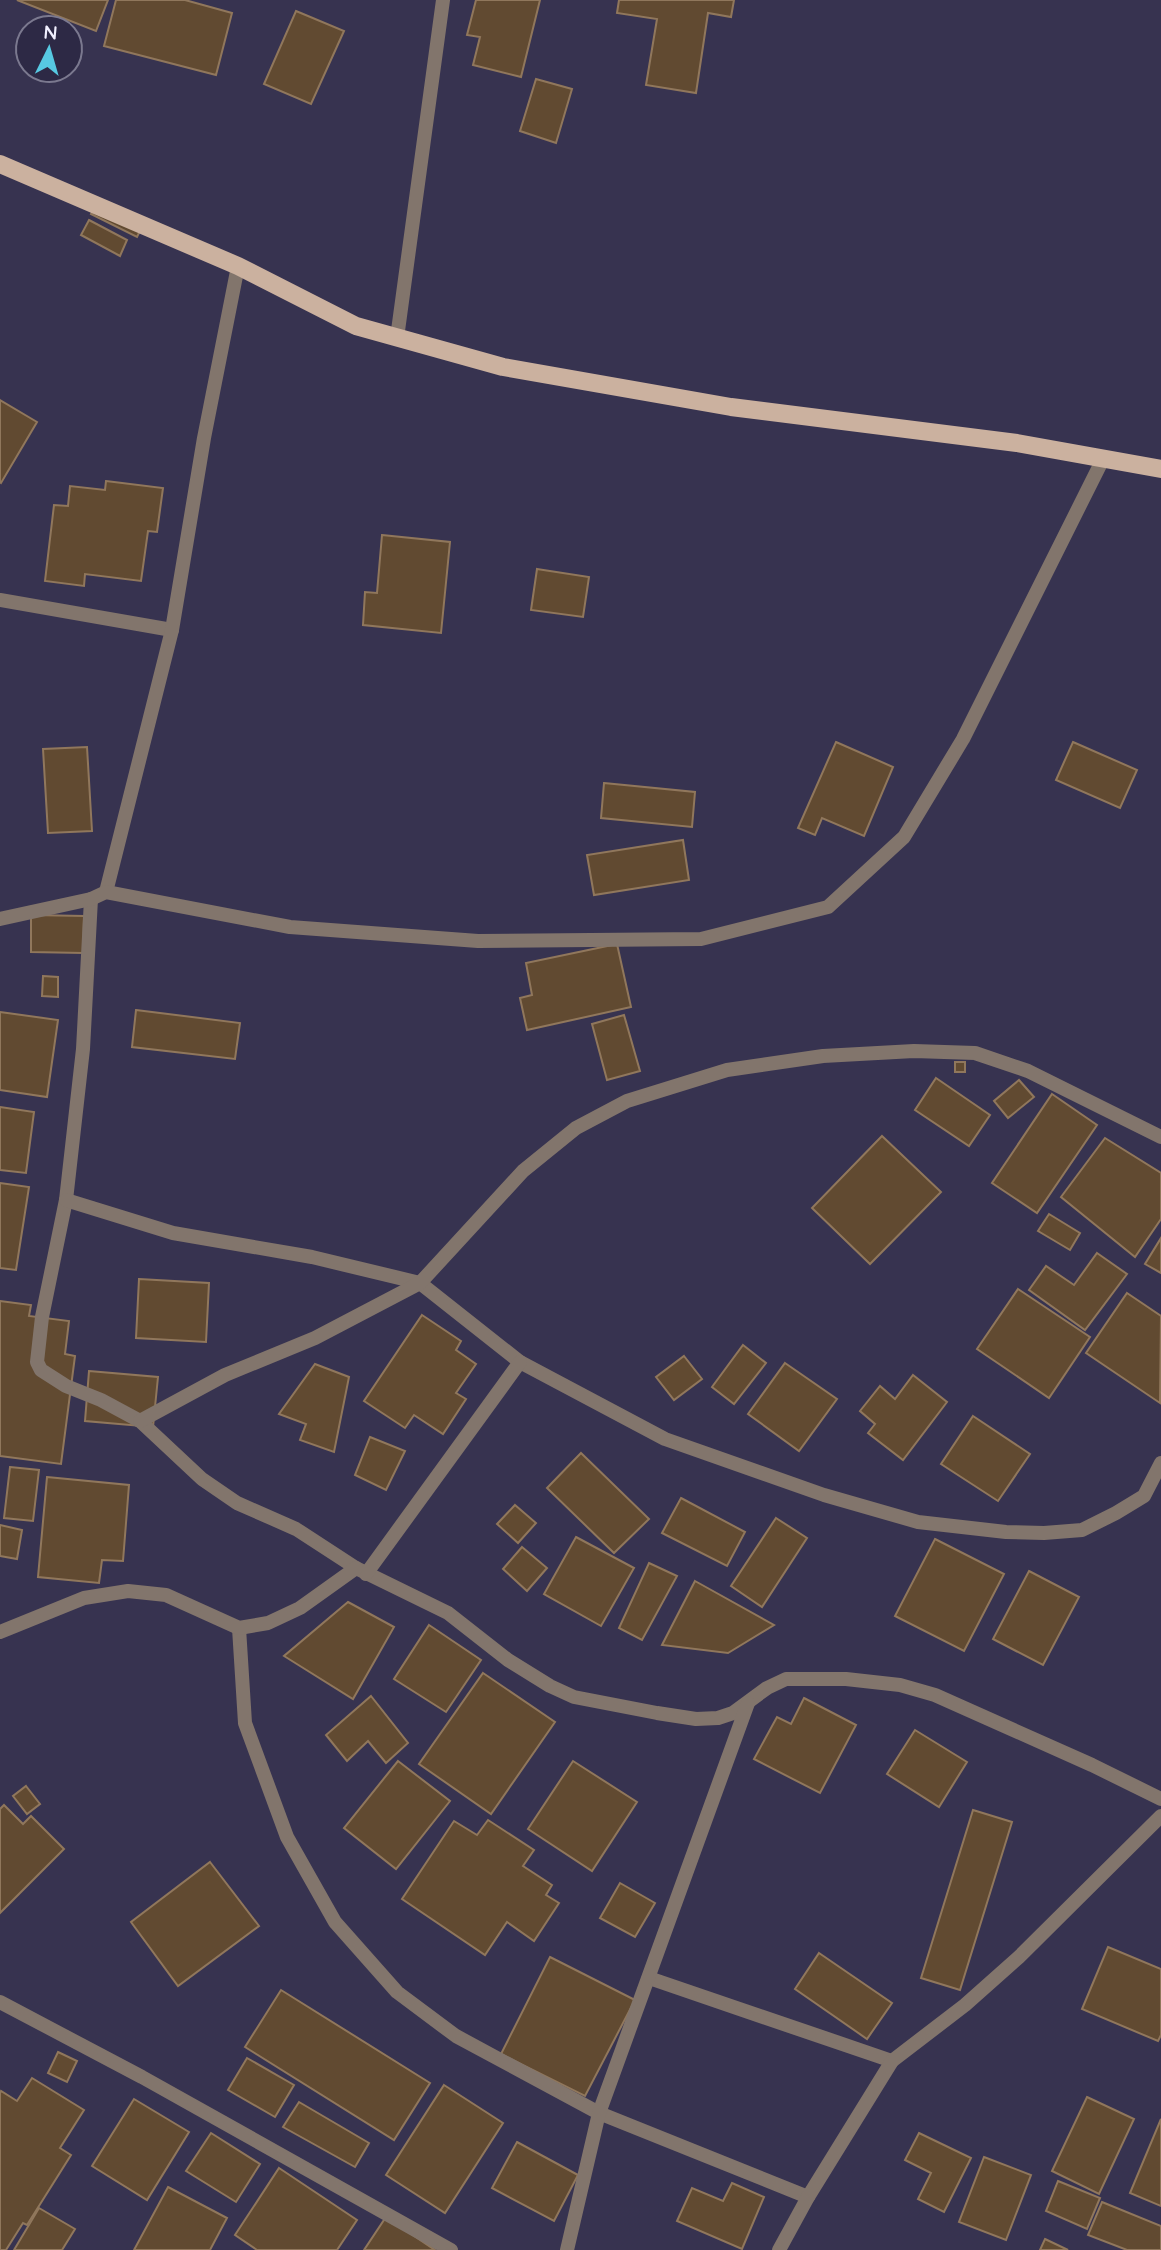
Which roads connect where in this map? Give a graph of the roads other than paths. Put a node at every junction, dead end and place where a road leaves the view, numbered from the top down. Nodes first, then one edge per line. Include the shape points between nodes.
1 (443, 0) edge
2 (0, 164) edge
3 (238, 266) junction
4 (397, 338) junction
5 (1102, 458) junction
6 (1161, 469) edge
7 (0, 600) edge
8 (172, 630) junction
9 (106, 892) junction
10 (91, 899) junction
11 (0, 919) edge
12 (1161, 1137) edge
13 (66, 1199) junction
14 (419, 1283) junction
15 (520, 1362) junction
16 (140, 1421) junction
17 (1161, 1463) edge
18 (361, 1571) junction
19 (239, 1628) junction
20 (0, 1632) edge
21 (748, 1703) junction
22 (1161, 1798) edge
23 (1161, 1816) edge
24 (649, 1978) junction
25 (0, 2002) edge
26 (892, 2061) junction
27 (599, 2113) junction
28 (808, 2197) junction
29 (451, 2250) edge
30 (568, 2250) edge
31 (779, 2250) edge

1 - 4 street
2 - 3 main road
3 - 4 main road via 356,326
3 - 8 street
4 - 5 main road via 503,367 731,407
5 - 6 main road
5 - 9 street via 963,739 904,837 828,907 701,939 478,941 290,928
7 - 8 street
8 - 9 street
9 - 10 street
10 - 11 street
10 - 13 street via 83,1049
12 - 14 street via 1028,1071 975,1054 914,1051 823,1056 727,1070 627,1101 576,1128 523,1171
13 - 14 street via 173,1233 312,1257
13 - 16 street via 42,1317 38,1366 52,1378
14 - 15 street
14 - 16 street via 314,1338 225,1375
15 - 17 street via 665,1439 824,1495 918,1522 1006,1532 1082,1530 1144,1496
15 - 18 street
16 - 18 street via 202,1479 237,1503 296,1529
18 - 19 street via 268,1623
18 - 21 street via 448,1613 508,1660 574,1697 696,1719 718,1718
19 - 20 street via 166,1595 128,1591 84,1598
19 - 27 street via 245,1723 287,1837 335,1922 397,1992 456,2036
21 - 22 street via 786,1679 900,1685 935,1695
21 - 24 street
23 - 26 street via 1019,1957
24 - 26 street
24 - 27 street
25 - 29 street
26 - 28 street
27 - 28 street
27 - 30 street
28 - 31 street

